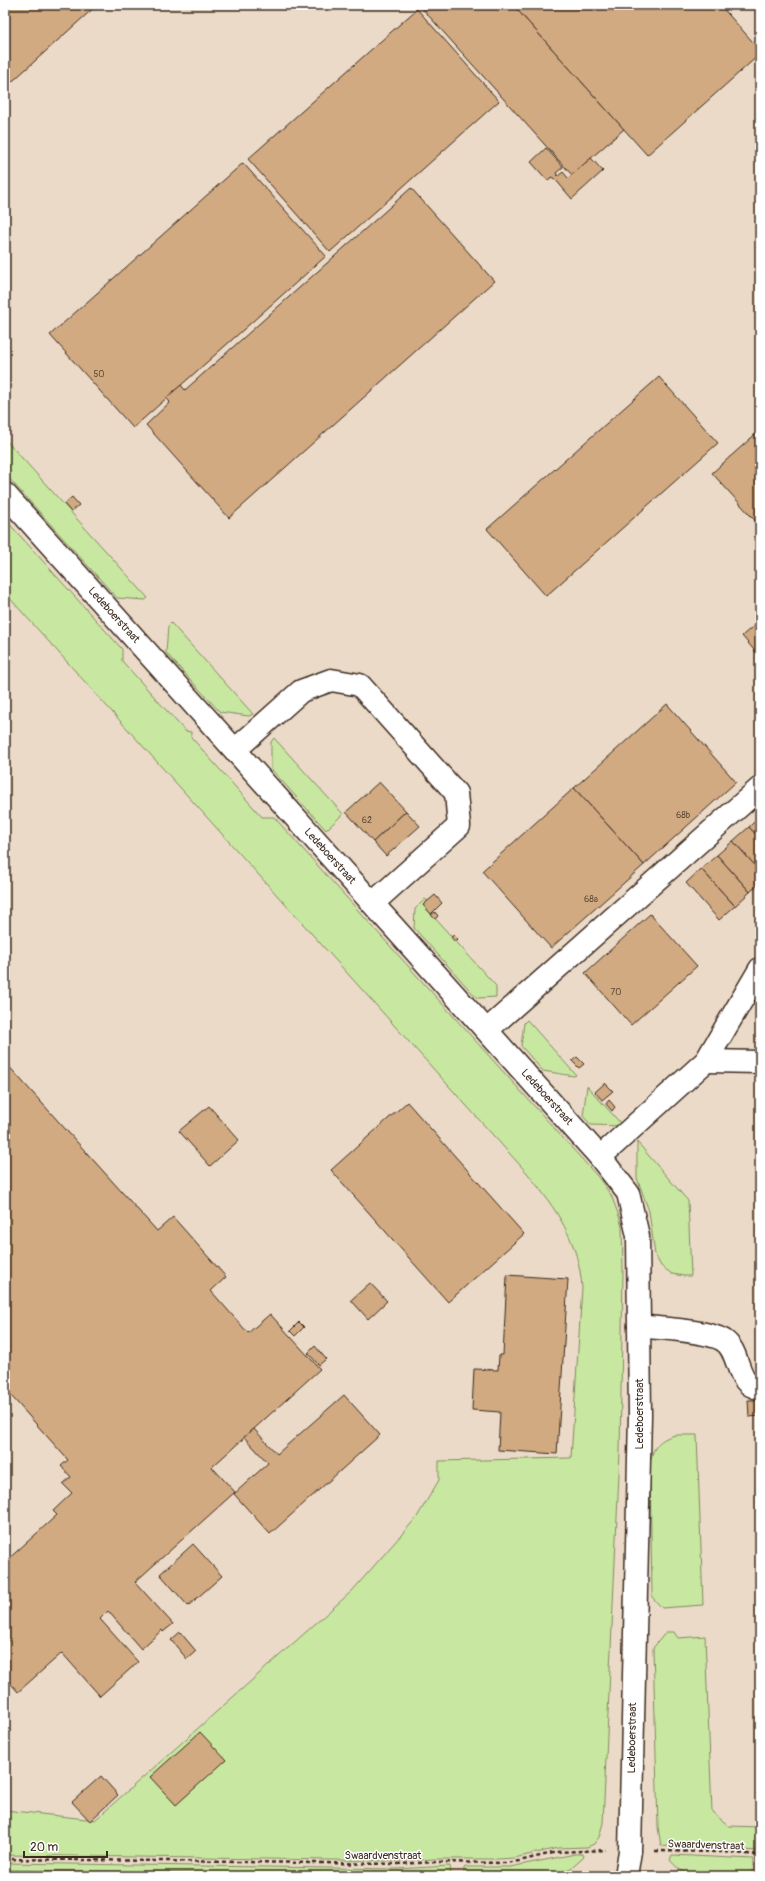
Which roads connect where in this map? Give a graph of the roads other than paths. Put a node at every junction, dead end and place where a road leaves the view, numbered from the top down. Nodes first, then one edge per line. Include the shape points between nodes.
1 (5, 494) edge
2 (234, 750) junction
3 (760, 788) edge
4 (373, 903) junction
5 (760, 969) edge
6 (487, 1030) junction
7 (706, 1061) junction
8 (760, 1062) edge
9 (600, 1156) junction
10 (639, 1326) junction
11 (760, 1388) edge
12 (626, 1876) edge

1 - 2 street, Ledeboerstraat
2 - 4 street, Ledeboerstraat
2 - 4 street via 301,691 331,680 360,685 456,793 459,826
3 - 6 street
4 - 6 street, Ledeboerstraat
5 - 7 street
6 - 9 street, Ledeboerstraat
7 - 8 street
7 - 9 street
9 - 10 street, Ledeboerstraat via 628,1193 638,1236
10 - 11 street via 710,1335 724,1341 734,1352 742,1378 754,1387
10 - 12 street, Ledeboerstraat via 640,1416 630,1851

